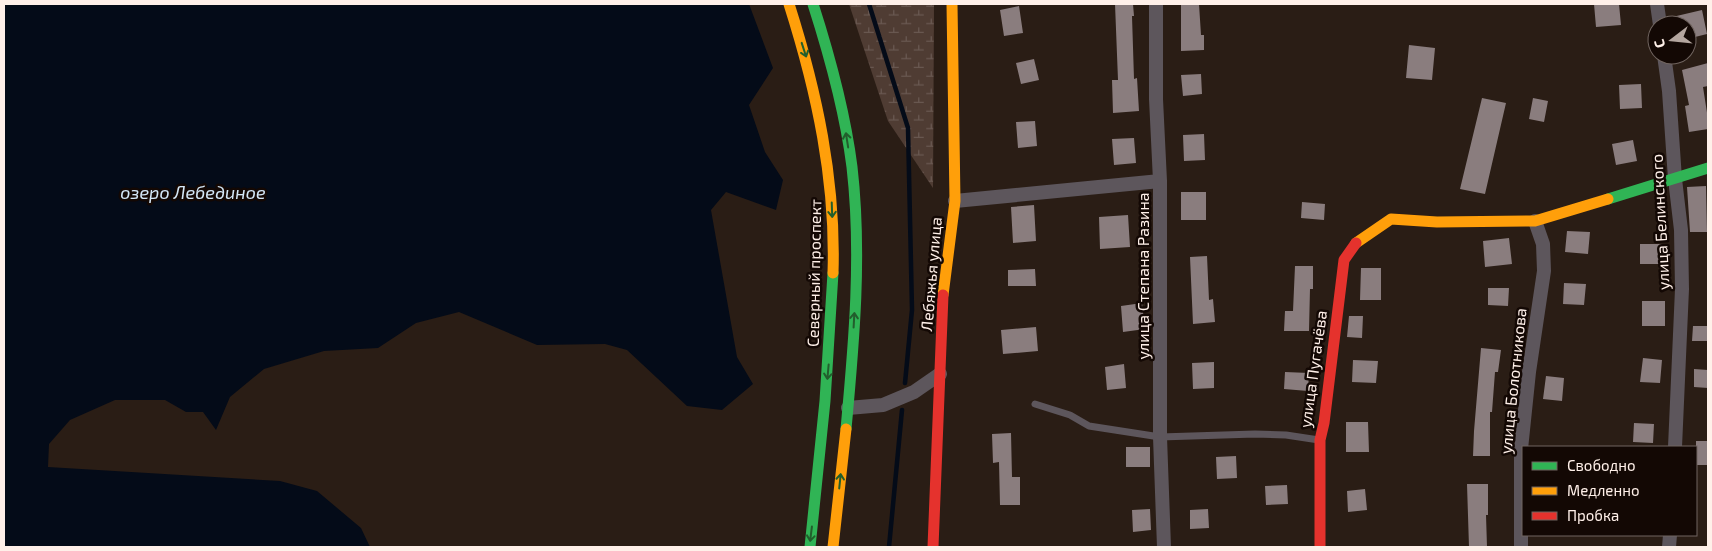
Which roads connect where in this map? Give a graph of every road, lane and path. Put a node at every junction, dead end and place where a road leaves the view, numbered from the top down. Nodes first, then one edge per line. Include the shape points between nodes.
1 (789, 4) edge
2 (813, 4) edge
3 (952, 4) edge
4 (1156, 4) edge
5 (1666, 65) edge
6 (1708, 168) edge
7 (1675, 179) junction
8 (1160, 181) junction
9 (955, 201) junction
10 (1535, 221) junction
11 (940, 374) junction
12 (1035, 404) dead end
13 (848, 408) junction
14 (1160, 437) junction
15 (1320, 440) junction
16 (1522, 446) edge
17 (1675, 446) edge
18 (1522, 449) edge
19 (810, 547) edge
20 (833, 547) edge
21 (933, 547) edge
22 (1164, 547) edge
23 (1320, 547) edge
24 (1521, 547) edge

1 -> 19 street, Северный проспект via 817,102 831,194 833,241 830,348
13 -> 2 street via 856,288 854,192 840,97
3 - 9 street, Лебяжья улица
4 - 8 street, улица Степана Разина
5 - 7 street, улица Белинского
6 - 7 street
7 - 10 street
7 - 17 street, улица Белинского via 1681,230 1682,289
8 - 9 street
8 - 14 street, улица Степана Разина
9 - 11 street, Лебяжья улица via 944,282
10 - 15 street, улица Пугачёва via 1391,219 1354,244 1344,260
10 - 16 street, улица Болотникова via 1543,244 1544,271
11 - 13 street via 914,392 883,405
11 - 21 street, Лебяжья улица
12 - 14 lane via 1089,426
20 -> 13 street
14 - 15 lane via 1255,434
14 - 22 street, улица Степана Разина
15 - 23 street, улица Пугачёва
18 - 24 street, улица Болотникова

